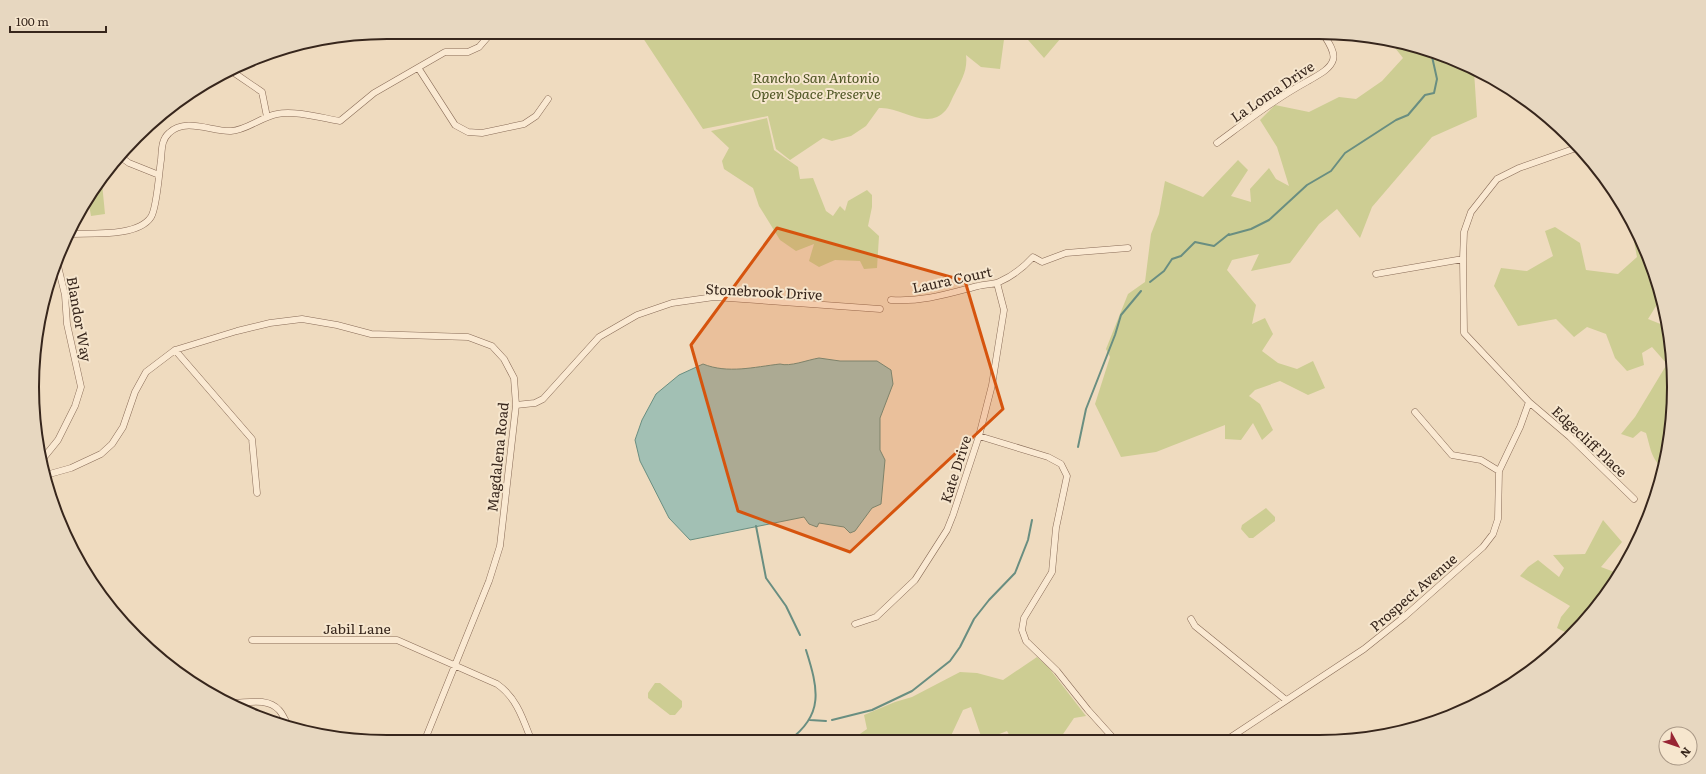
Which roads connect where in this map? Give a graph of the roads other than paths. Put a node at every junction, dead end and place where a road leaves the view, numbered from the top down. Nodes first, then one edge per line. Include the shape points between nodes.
1 (486, 39) edge
2 (1326, 39) edge
3 (419, 69) junction
4 (236, 74) edge
5 (548, 99) dead end
6 (266, 117) junction
7 (1217, 143) dead end
8 (1573, 149) edge
9 (124, 159) edge
10 (159, 175) junction
11 (75, 234) edge
12 (1128, 248) dead end
13 (1463, 259) junction
14 (59, 270) edge
15 (1376, 274) dead end
16 (997, 283) junction
17 (891, 300) dead end
18 (880, 309) dead end
19 (175, 350) junction
20 (1529, 402) junction
21 (516, 405) junction
22 (1415, 412) dead end
23 (979, 436) junction
24 (46, 455) edge
25 (1499, 471) junction
26 (50, 474) edge
27 (257, 493) dead end
28 (1634, 499) dead end
29 (1191, 619) dead end
30 (855, 624) dead end
31 (252, 640) dead end
32 (456, 665) junction
33 (1286, 700) junction
34 (240, 702) edge
35 (285, 720) edge
36 (427, 735) edge
37 (529, 735) edge
38 (1110, 735) edge
39 (1234, 735) edge

1 - 3 street via 479,47 468,52 445,52
2 - 7 street, La Loma Drive via 1334,53 1334,60 1330,66 1282,95
3 - 5 street via 455,125 468,132 482,133 524,124 536,116
3 - 6 street via 374,93 340,121 283,113
4 - 6 street via 262,92
6 - 10 street via 232,131 198,126 182,127 170,132 162,141
8 - 13 street via 1519,168 1497,179 1470,212 1464,232
9 - 10 street
10 - 11 street via 152,214 141,225 130,231
12 - 16 street, Laura Court via 1066,253 1042,262 1033,257 1018,272
13 - 15 street
13 - 20 street via 1464,333
14 - 24 street, Blandor Way via 65,295 67,324 81,387 75,406 58,440
16 - 17 street, Laura Court via 912,301
16 - 23 street, Kate Drive via 1004,310 992,385
18 - 21 street, Stonebrook Drive via 714,298 672,303 637,316 599,337 543,399 535,403
19 - 21 street, Magdalena Road via 237,330 302,319 371,334 468,337 492,346 504,359 514,378
19 - 26 street, Magdalena Road via 146,372 135,392 123,426 112,444 95,457
19 - 27 street via 252,439
20 - 25 street, Prospect Avenue
20 - 28 street, Edgecliff Place via 1570,437
21 - 32 street, Magdalena Road via 500,546
22 - 25 street via 1452,455 1481,460
23 - 30 street, Kate Drive via 947,530 915,580 876,617
23 - 38 street via 1048,457 1061,464 1067,476 1056,528 1052,572 1024,618 1022,630 1026,641 1057,671
25 - 33 street, Prospect Avenue via 1498,519 1493,534 1482,547 1364,649
29 - 33 street via 1195,626
31 - 32 street, Jabil Lane via 397,640
32 - 36 street, Magdalena Road
32 - 37 street, Jabil Lane via 509,692
33 - 39 street, Prospect Avenue
34 - 35 street via 270,704 277,708

